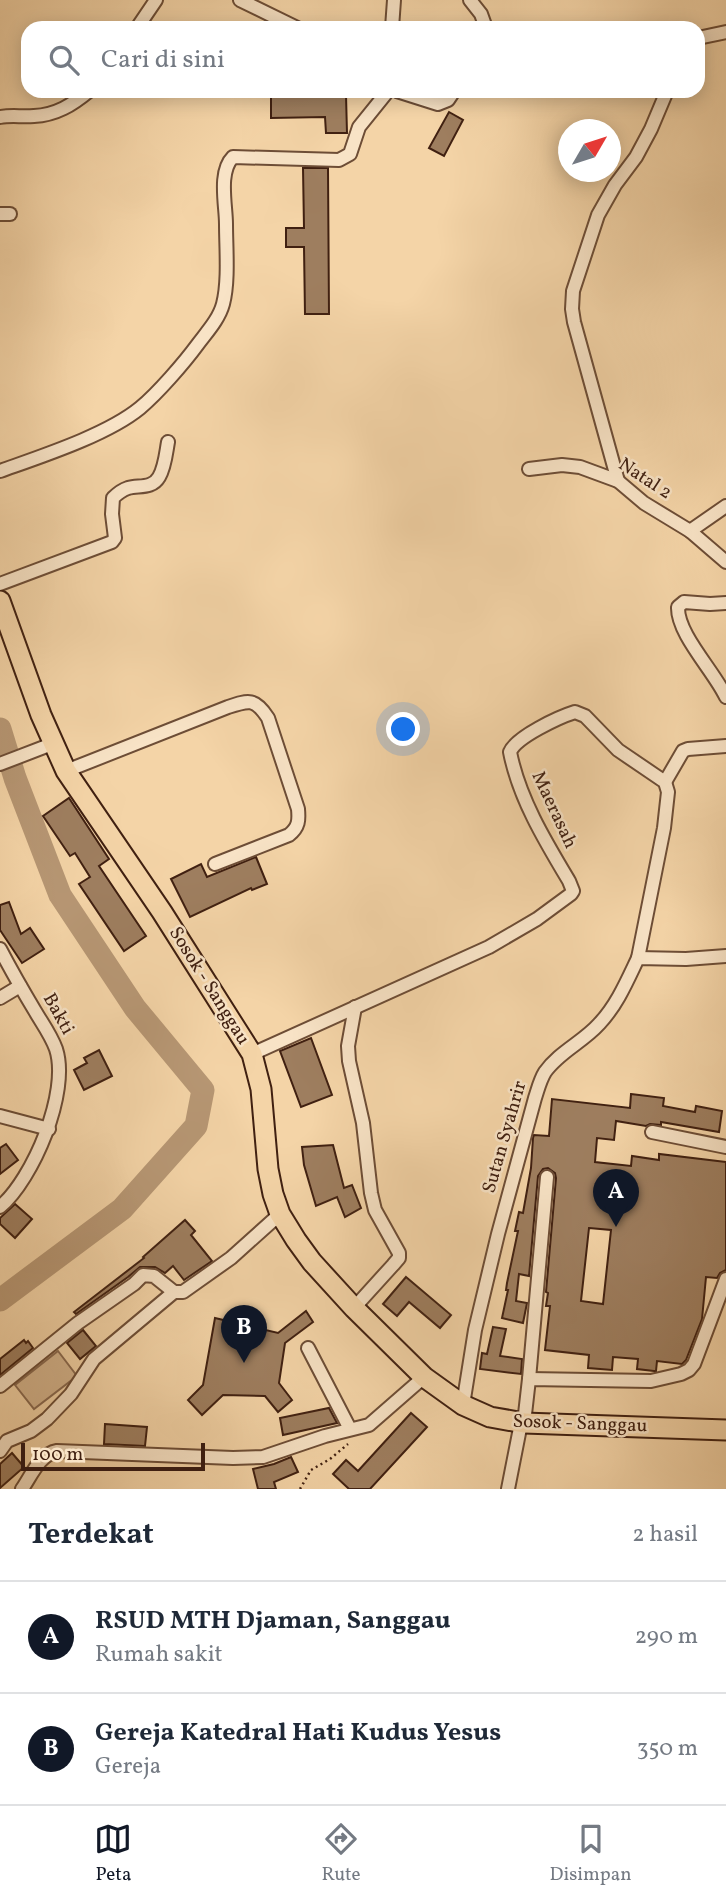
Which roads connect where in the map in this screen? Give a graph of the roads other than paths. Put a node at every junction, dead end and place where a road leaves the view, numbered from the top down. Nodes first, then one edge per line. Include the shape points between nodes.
1 (156, 0) edge
2 (240, 0) edge
3 (394, 0) edge
4 (470, 0) edge
5 (142, 21) edge
6 (283, 21) edge
7 (392, 21) edge
8 (484, 21) edge
9 (726, 32) edge
10 (705, 36) edge
11 (79, 98) edge
12 (382, 98) edge
13 (419, 98) edge
14 (449, 98) edge
15 (664, 98) edge
16 (0, 117) edge
17 (168, 442) dead end
18 (529, 469) dead end
19 (0, 471) edge
20 (618, 481) junction
21 (726, 506) edge
22 (690, 531) junction
23 (726, 562) edge
24 (0, 584) edge
25 (0, 601) edge
26 (726, 603) edge
27 (726, 697) edge
28 (52, 744) junction
29 (726, 746) edge
30 (0, 764) edge
31 (66, 771) junction
32 (664, 782) junction
33 (215, 864) dead end
34 (0, 949) edge
35 (726, 956) edge
36 (638, 958) junction
37 (20, 986) junction
38 (0, 998) edge
39 (355, 1007) junction
40 (253, 1054) junction
41 (0, 1116) edge
42 (48, 1129) junction
43 (652, 1132) dead end
44 (726, 1147) edge
45 (547, 1177) dead end
46 (0, 1208) edge
47 (280, 1214) junction
48 (726, 1279) edge
49 (174, 1293) junction
50 (354, 1308) junction
51 (309, 1348) dead end
52 (424, 1377) junction
53 (529, 1379) junction
54 (0, 1386) edge
55 (463, 1405) junction
56 (522, 1423) junction
57 (350, 1429) junction
58 (726, 1430) edge
59 (0, 1451) edge
60 (22, 1489) edge
61 (508, 1489) edge

1 - 5 street
2 - 6 street
3 - 7 street
4 - 8 street
9 - 10 street
11 - 16 street via 48,114
12 - 19 street via 359,127 350,154 339,160 233,158 228,162 223,305 193,351 141,407 122,420
13 - 14 street via 438,104
15 - 20 street via 647,138 602,206 572,298 574,322
17 - 24 street via 159,478 142,487 127,488 113,498 112,542
18 - 20 street, Natal 2 via 571,466
20 - 22 street, Natal 2
21 - 22 street
22 - 23 street, Natal 2
25 - 28 highway, Sosok - Sanggau
26 - 27 street via 684,602 678,607 685,632
28 - 30 street
28 - 31 highway, Sosok - Sanggau
29 - 32 street via 688,749
31 - 33 street via 228,707 253,702 268,718 299,820 289,835
31 - 40 highway, Sosok - Sanggau
32 - 36 street via 668,792 664,828
32 - 39 street, Maerasah via 575,712 515,743 510,752 520,787 573,891 489,947
34 - 37 street, Bakti
35 - 36 street
36 - 55 street, Sutan Syahrir via 608,1014 555,1060 541,1080 485,1287
37 - 38 street
37 - 42 street, Bakti via 58,1056
39 - 40 street, Maerasah
39 - 50 street via 349,1060 363,1123 371,1193 375,1210 399,1253
40 - 47 highway, Sosok - Sanggau via 268,1168
41 - 42 street
42 - 46 street, Bakti via 17,1187
43 - 44 street
45 - 53 street
47 - 49 street via 194,1286
47 - 50 highway, Sosok - Sanggau via 312,1262
48 - 53 street via 689,1370 651,1381
49 - 54 street via 154,1276 143,1275
49 - 59 street via 94,1359 47,1419 7,1441
50 - 52 highway, Sosok - Sanggau
51 - 57 street
52 - 55 highway, Sosok - Sanggau
52 - 57 street via 369,1425
53 - 56 street
55 - 56 highway, Sosok - Sanggau via 490,1417
56 - 58 highway, Sosok - Sanggau
56 - 61 street
57 - 60 street via 263,1457 50,1452

